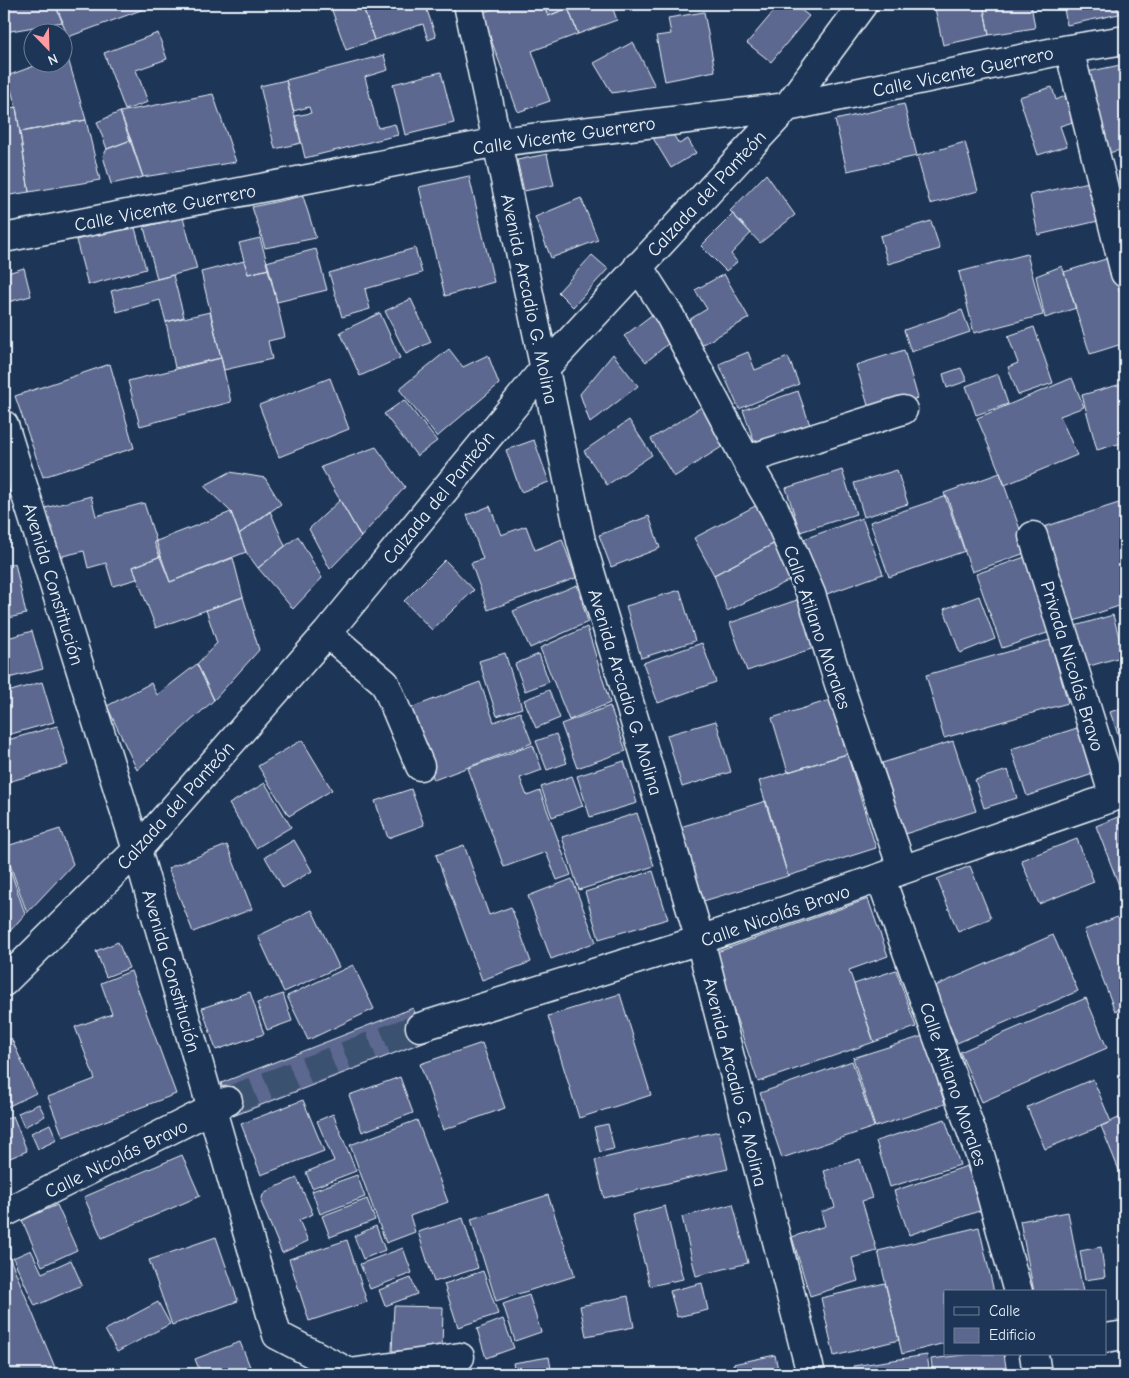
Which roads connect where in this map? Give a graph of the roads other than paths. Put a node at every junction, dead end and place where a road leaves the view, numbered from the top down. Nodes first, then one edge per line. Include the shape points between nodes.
1 (468, 4) edge
2 (863, 4) edge
3 (1125, 40) edge
4 (1069, 49) junction
5 (787, 107) junction
6 (498, 142) junction
7 (1116, 199) edge
8 (4, 238) edge
9 (638, 266) junction
10 (1125, 273) edge
11 (544, 369) junction
12 (902, 410) dead end
13 (4, 425) edge
14 (746, 460) junction
15 (1033, 536) dead end
16 (327, 632) junction
17 (420, 766) dead end
18 (1120, 795) edge
19 (137, 850) junction
20 (891, 874) junction
21 (700, 940) junction
22 (4, 982) edge
23 (420, 1027) tunnel mouth
24 (220, 1105) junction
25 (4, 1213) edge
26 (1017, 1290) edge
27 (1125, 1335) edge
28 (1106, 1338) edge
29 (1034, 1356) edge
30 (460, 1358) dead end
31 (811, 1374) edge
32 (1037, 1374) edge

1 - 6 street, Avenida Arcadio G. Molina
2 - 5 street, Calzada del Panteón
3 - 4 street, Calle Vicente Guerrero
4 - 5 street, Calle Vicente Guerrero
4 - 7 street
5 - 6 street, Calle Vicente Guerrero
5 - 9 street, Calzada del Panteón
6 - 8 street, Calle Vicente Guerrero
6 - 11 street, Avenida Arcadio G. Molina
7 - 10 street
9 - 11 street, Calzada del Panteón
9 - 14 street, Calle Atilano Morales via 670,316
11 - 16 street, Calzada del Panteón
11 - 21 street, Avenida Arcadio G. Molina via 582,541
12 - 14 street
13 - 19 street, Avenida Constitución
14 - 20 street, Calle Atilano Morales via 775,510 811,594
15 - 18 street, Privada Nicolás Bravo
16 - 17 street via 385,683
16 - 19 street, Calzada del Panteón
18 - 20 street, Calle Nicolás Bravo
19 - 22 street, Calzada del Panteón
19 - 24 street, Avenida Constitución
20 - 21 street, Calle Nicolás Bravo
20 - 26 street, Calle Atilano Morales via 982,1158
21 - 23 street, Calle Nicolás Bravo
21 - 31 street, Avenida Arcadio G. Molina
24 - 25 street, Calle Nicolás Bravo
24 - 30 street, Avenida Constitución via 277,1335 350,1374
27 - 28 street
29 - 32 street

